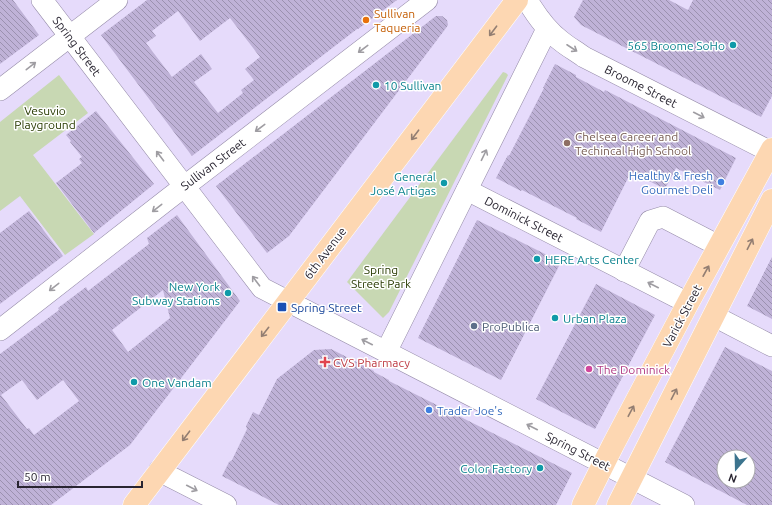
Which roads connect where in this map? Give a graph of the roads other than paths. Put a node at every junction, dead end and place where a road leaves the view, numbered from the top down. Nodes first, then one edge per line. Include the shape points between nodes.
1 (42, 0) edge
2 (117, 0) edge
3 (427, 0) edge
4 (517, 0) edge
5 (527, 0) edge
6 (547, 29) junction
7 (69, 36) junction
8 (0, 90) edge
9 (771, 151) edge
10 (184, 187) junction
11 (467, 190) junction
12 (772, 200) edge
13 (720, 246) junction
14 (624, 270) junction
15 (288, 301) junction
16 (688, 303) junction
17 (714, 316) junction
18 (0, 330) edge
19 (772, 346) edge
20 (386, 352) junction
21 (604, 464) junction
22 (159, 471) junction
23 (631, 478) junction
24 (134, 505) edge
25 (226, 505) edge
26 (583, 505) edge
27 (618, 505) edge
28 (684, 505) edge

1 - 7 street, Spring Street
2 - 7 street
3 -> 10 street, Sullivan Street
4 -> 15 main road, 6th Avenue
5 - 6 street, Broome Street
6 -> 9 street, Broome Street via 584,57
11 -> 6 street
8 -> 7 street
10 -> 7 street, Spring Street
9 - 13 main road, Varick Street
15 -> 10 street, Spring Street via 262,288
10 -> 18 street, Sullivan Street
11 - 14 street, Dominick Street
11 - 20 street
17 -> 12 main road
13 - 14 street via 663,217 650,221
16 -> 13 main road, Varick Street
16 -> 14 street, Dominick Street
20 -> 15 street, Spring Street
15 -> 22 main road, 6th Avenue
21 -> 16 main road, Varick Street
17 - 19 street
23 -> 17 main road
21 -> 20 street, Spring Street
21 - 23 street, Spring Street
21 - 26 main road, Varick Street
22 - 24 main road, 6th Avenue
22 -> 25 street
23 - 27 main road
23 - 28 street, Spring Street

